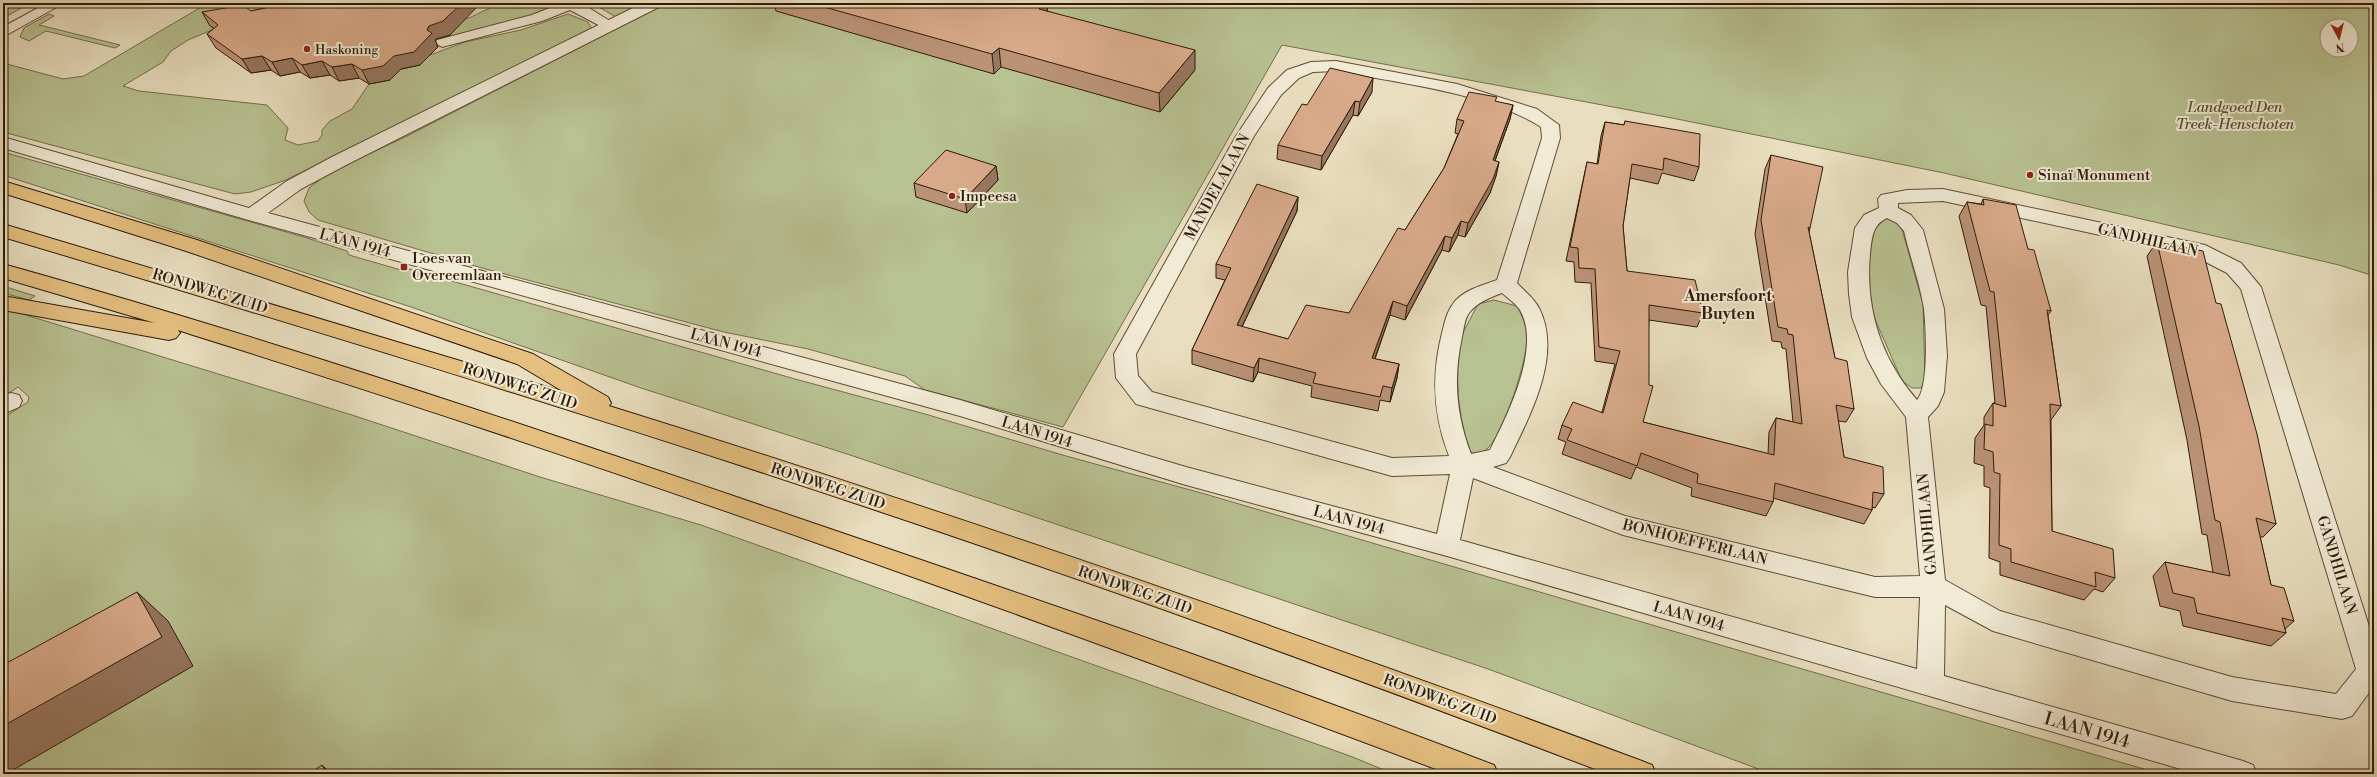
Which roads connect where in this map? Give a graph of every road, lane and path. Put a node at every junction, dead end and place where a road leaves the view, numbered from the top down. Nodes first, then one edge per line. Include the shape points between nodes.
1 (57, 3) edge
2 (655, 3) edge
3 (573, 4) edge
4 (611, 26) junction
5 (3, 33) edge
6 (442, 43) dead end
7 (3, 142) edge
8 (3, 186) edge
9 (1889, 211) junction
10 (252, 215) junction
11 (3, 230) edge
12 (3, 271) edge
13 (1506, 284) junction
14 (3, 303) edge
15 (264, 349) junction
16 (1917, 415) junction
17 (636, 423) junction
18 (1464, 465) junction
19 (1447, 546) junction
20 (1933, 586) junction
21 (1930, 685) junction
22 (1484, 774) edge
23 (1642, 774) edge
24 (2244, 774) edge

1 - 5 lane
2 - 4 street
3 - 4 lane
3 - 6 lane via 537,18
4 - 10 street via 339,161 294,185
7 - 10 street, LAAN 1914
8 - 17 main road via 190,245 526,359
9 - 16 street via 1904,219 1913,230 1934,309 1936,356 1933,392 1930,400
9 - 16 street via 1876,214 1864,225 1856,273 1862,319 1873,351 1891,384
9 - 20 street, GANDHILAAN via 1888,199 1943,195 2198,250 2234,268 2251,287 2370,671 2342,707 2232,689 1993,620
10 - 19 street, LAAN 1914 via 662,325 960,408 1186,476
11 - 17 main road, RONDWEG ZUID via 393,346
12 - 15 main road
13 - 18 street via 1477,296 1459,311 1446,358 1444,398 1455,443
13 - 18 street, MANDELALAAN via 1529,309 1537,334 1535,360 1526,396 1498,457
13 - 18 street, MANDELALAAN via 1551,138 1550,125 1531,113 1457,89 1336,66 1311,67 1293,74 1274,92 1245,136 1125,354 1127,378 1144,398 1392,467
14 - 15 main road
15 - 22 main road via 870,551 1214,673
16 - 20 street, GANDHILAAN
17 - 23 main road, RONDWEG ZUID via 1195,611
18 - 19 street
18 - 20 street, BONHOEFFERLAAN via 1623,525 1875,587
19 - 21 street, LAAN 1914
20 - 21 street
21 - 24 street, LAAN 1914

